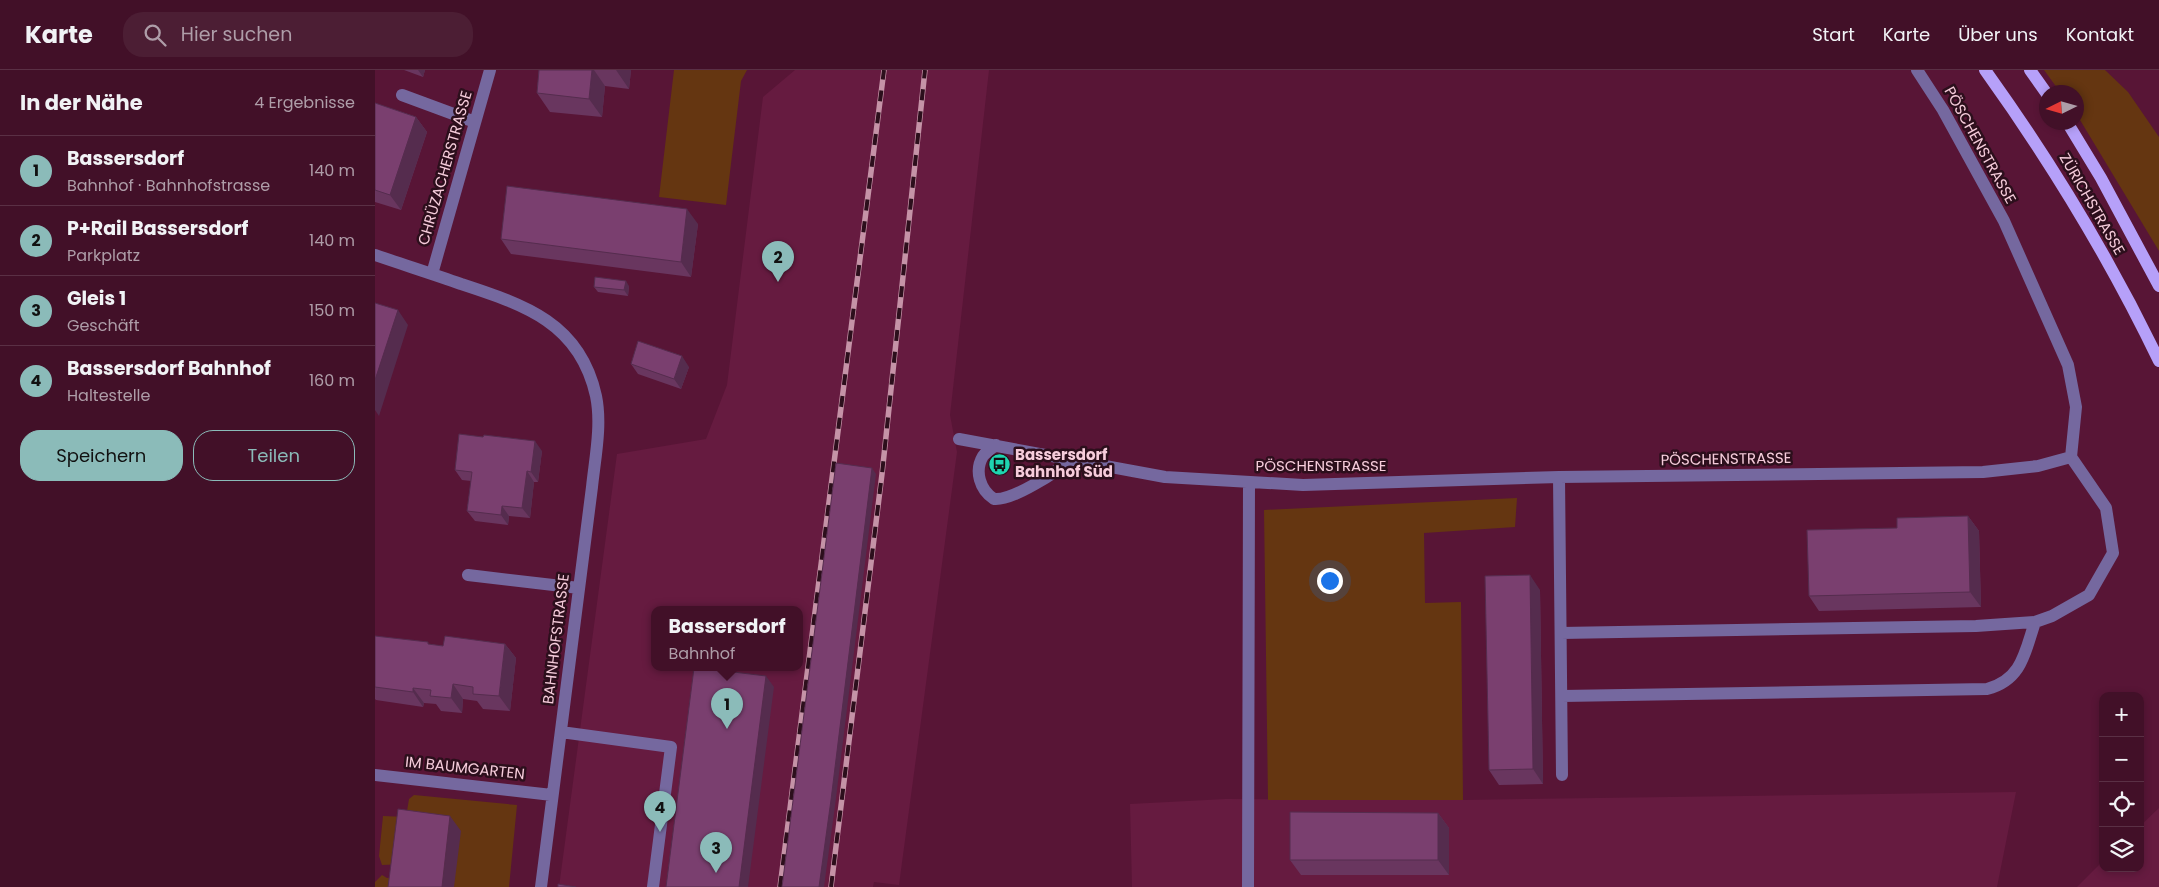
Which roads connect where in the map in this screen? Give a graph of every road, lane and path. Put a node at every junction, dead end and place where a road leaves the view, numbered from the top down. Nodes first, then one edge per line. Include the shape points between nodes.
1 (490, 70) edge
2 (1917, 70) edge
3 (1985, 70) edge
4 (2029, 70) edge
5 (2040, 85) edge
6 (402, 95) dead end
7 (475, 122) junction
8 (2072, 130) edge
9 (375, 255) edge
10 (432, 274) junction
11 (2159, 286) edge
12 (2159, 362) edge
13 (959, 439) dead end
14 (995, 445) junction
15 (2071, 457) junction
16 (1071, 459) junction
17 (1559, 477) junction
18 (1249, 483) junction
19 (468, 575) dead end
20 (579, 588) junction
21 (2035, 622) junction
22 (1561, 632) junction
23 (1562, 696) junction
24 (561, 732) junction
25 (375, 774) edge
26 (1562, 775) dead end
27 (552, 795) junction
28 (541, 887) edge
29 (653, 887) edge
30 (1248, 887) edge

1 - 7 street, CHRÜZACHERSTRASSE
2 - 15 street, PÖSCHENSTRASSE via 1943,110 2004,221 2068,365 2076,407
3 - 12 main road, ZÜRICHSTRASSE via 2067,192 2137,315
4 - 5 main road
6 - 7 street
7 - 10 street, CHRÜZACHERSTRASSE
8 - 11 main road, ZÜRICHSTRASSE
9 - 10 street, BAHNHOFSTRASSE
10 - 20 street, BAHNHOFSTRASSE via 501,297 543,317 569,340 583,358 598,414
13 - 14 street, PÖSCHENSTRASSE
14 - 16 street, PÖSCHENSTRASSE
14 - 16 street via 983,456 979,474 983,489 994,499 1017,492 1058,470
15 - 17 street, PÖSCHENSTRASSE via 2038,466 1983,472
15 - 21 street via 2107,508 2113,553 2089,595
16 - 18 street, PÖSCHENSTRASSE via 1165,477
17 - 18 street, PÖSCHENSTRASSE via 1303,485
17 - 22 street
18 - 30 street
19 - 20 street
20 - 24 street, BAHNHOFSTRASSE
21 - 22 street via 1977,626
21 - 23 street via 2023,662 2010,678 1987,690
22 - 23 street
23 - 26 street
24 - 27 street, BAHNHOFSTRASSE
24 - 29 street via 671,747
25 - 27 street, IM BAUMGARTEN
27 - 28 street, BAHNHOFSTRASSE

